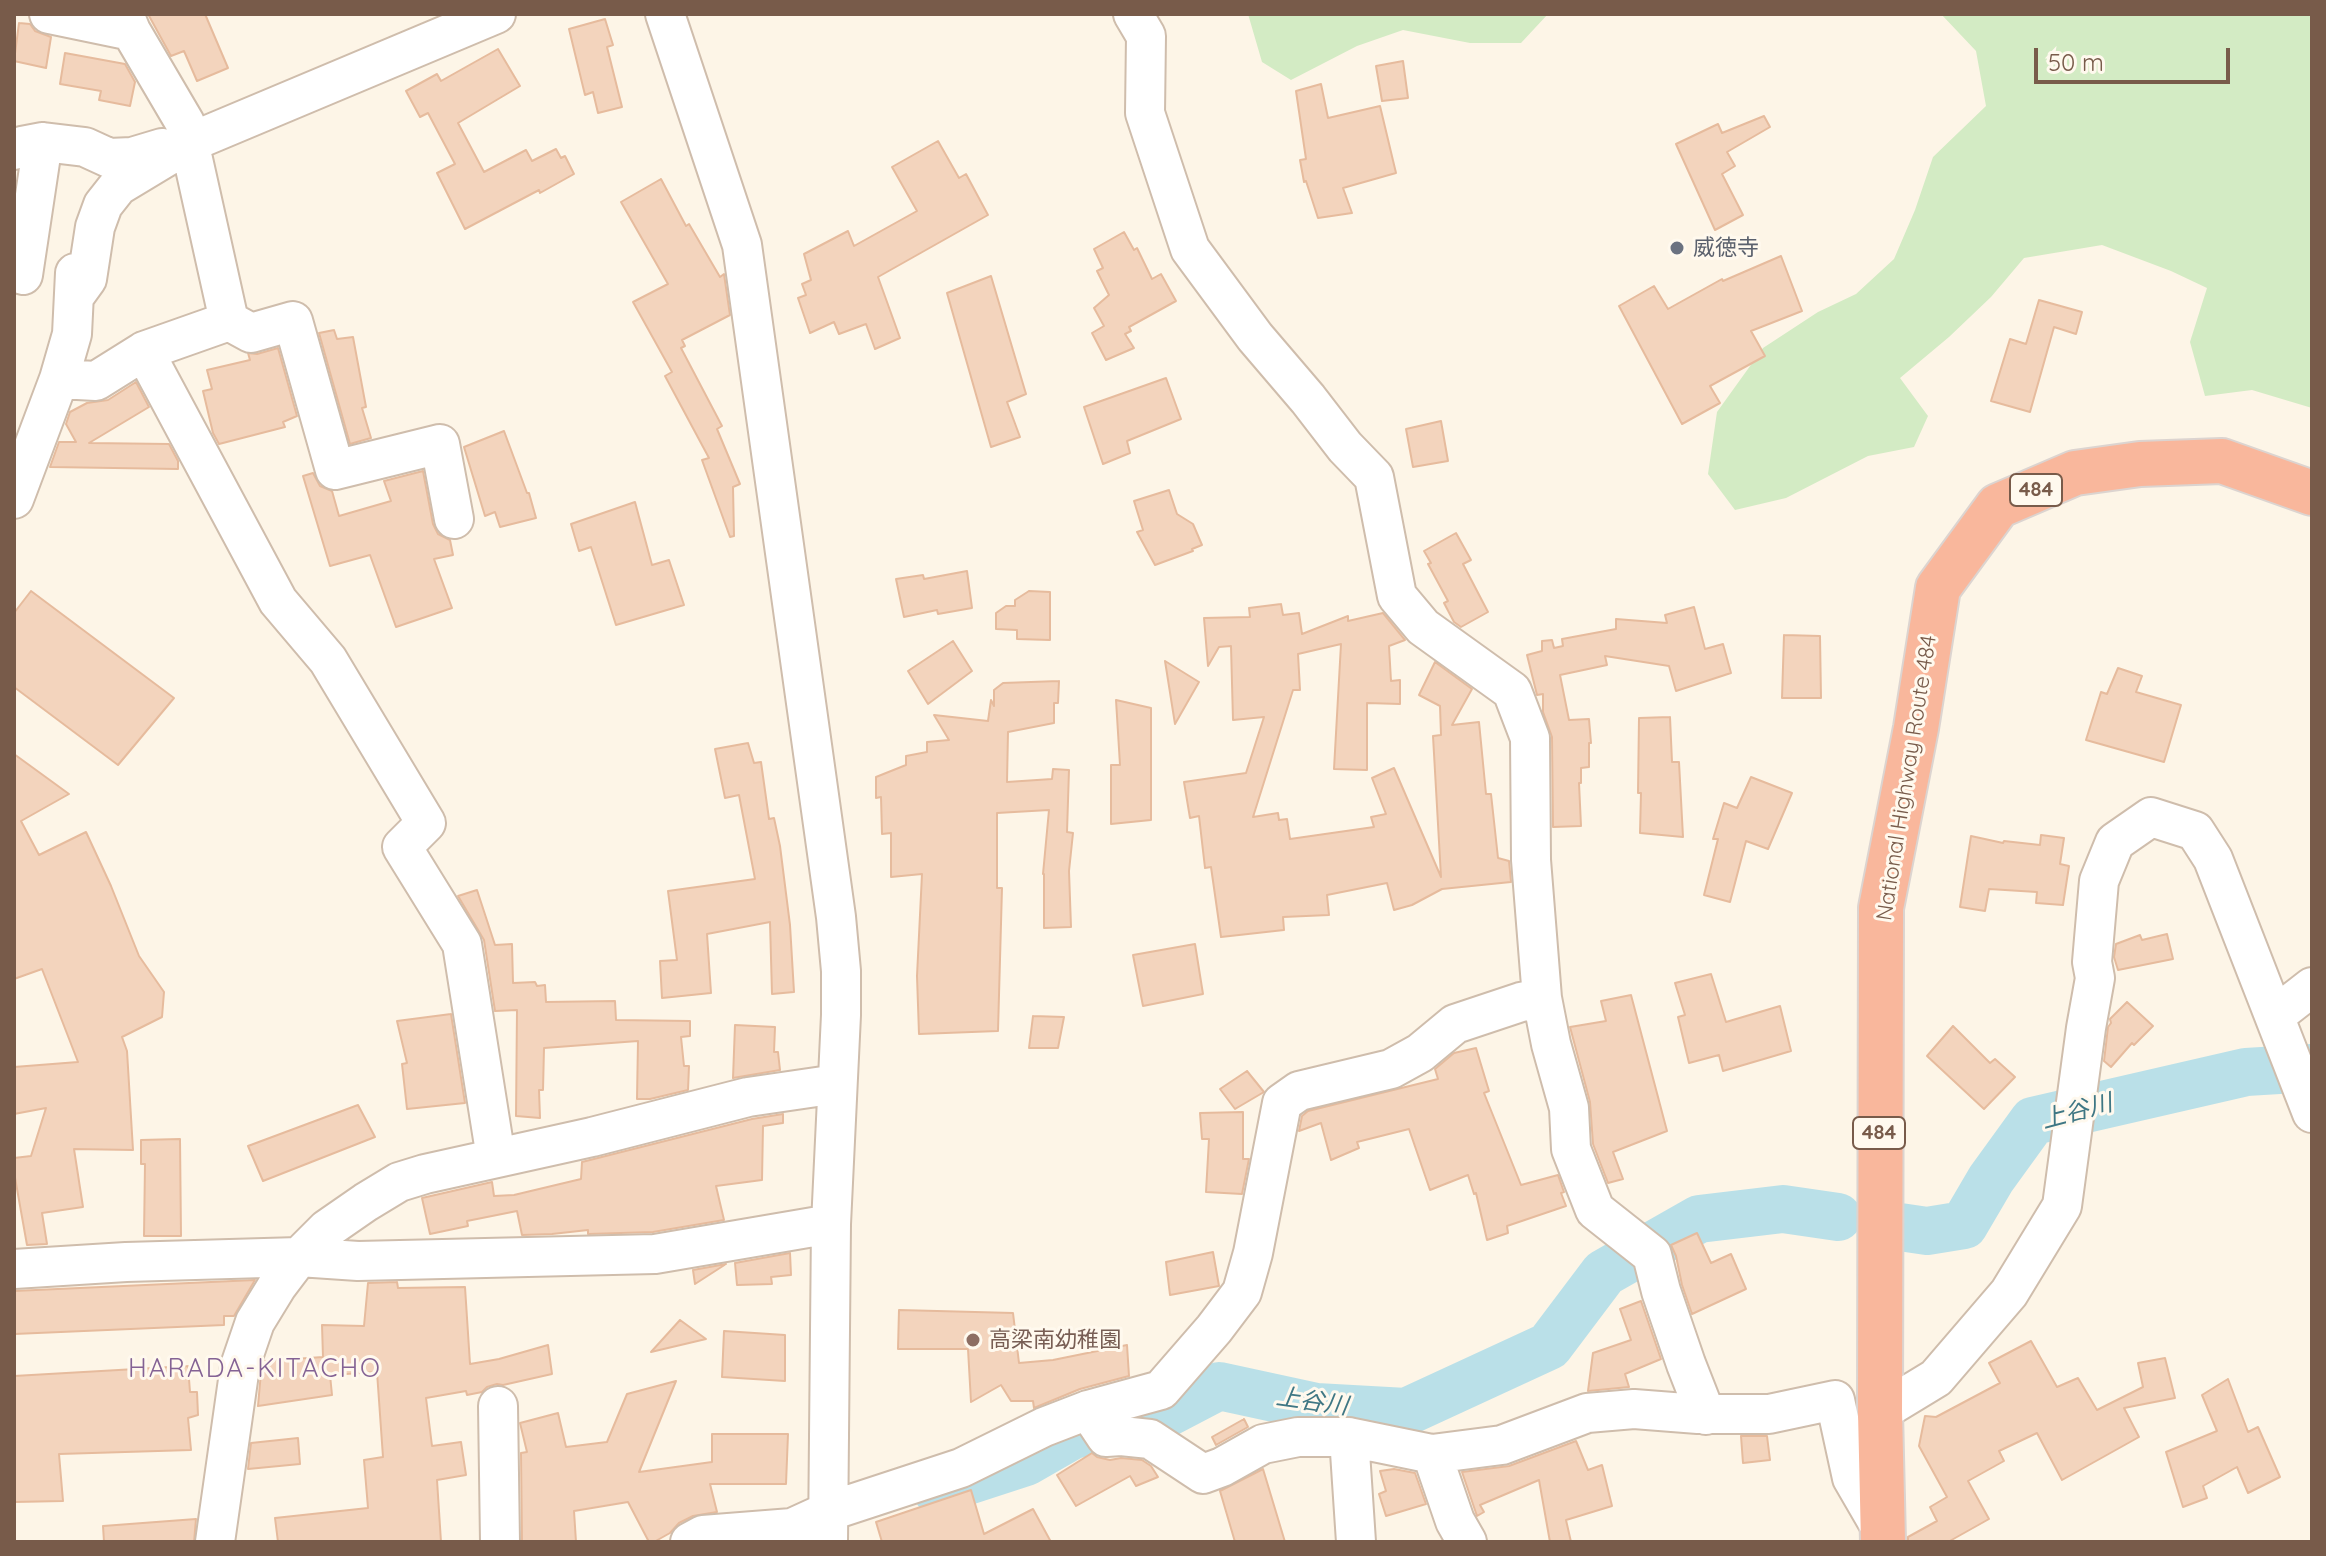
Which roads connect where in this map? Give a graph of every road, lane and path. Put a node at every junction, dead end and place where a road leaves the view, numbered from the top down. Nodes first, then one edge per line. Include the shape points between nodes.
1 (49, 14) edge
2 (496, 14) edge
3 (665, 14) edge
4 (1133, 14) edge
5 (127, 23) edge
6 (191, 142) junction
7 (29, 146) edge
8 (109, 158) junction
9 (19, 270) edge
10 (74, 297) junction
11 (229, 321) junction
12 (144, 351) junction
13 (59, 379) junction
14 (2312, 493) edge
15 (14, 499) edge
16 (454, 519) dead end
17 (2312, 987) edge
18 (1542, 998) junction
19 (2276, 1015) junction
20 (837, 1084) junction
21 (2312, 1113) edge
22 (496, 1158) junction
23 (831, 1224) junction
24 (299, 1257) junction
25 (14, 1269) edge
26 (498, 1406) dead end
27 (1088, 1410) junction
28 (1880, 1412) junction
29 (1706, 1415) junction
30 (1349, 1437) junction
31 (1432, 1454) junction
32 (828, 1527) edge
33 (1882, 1535) edge
34 (215, 1542) edge
35 (500, 1542) edge
36 (690, 1542) edge
37 (852, 1542) edge
38 (1356, 1542) edge
39 (1467, 1542) edge

1 - 5 street
2 - 6 street
3 - 20 street via 742,245 836,917 841,971
4 - 18 street via 1146,36 1145,113 1190,249 1255,337 1374,477 1397,596 1423,627 1512,691 1530,738 1531,860
5 - 6 street
6 - 8 street
6 - 10 street via 110,195 95,227 87,279
6 - 11 street
7 - 8 street via 85,147
7 - 9 street
8 - 10 street via 88,186
9 - 10 street via 42,287
10 - 13 street via 72,334
11 - 12 street
11 - 16 street via 251,333 293,321 335,470 440,444
12 - 13 street via 96,381
12 - 22 street via 278,601 328,660 426,823 402,847 462,944
13 - 15 street
14 - 28 highway, National Highway Route 484 / 484 via 2222,461 2075,473 1998,506 1938,588 1881,908
17 - 19 street
18 - 27 street via 1455,1024 1391,1069 1299,1091 1282,1103 1242,1292 1161,1390
18 - 29 street via 1569,1108 1571,1149 1595,1210 1652,1255
19 - 21 street
19 - 28 street via 2213,859 2195,831 2151,817 2115,842 2099,881 2095,978 2062,1206 2009,1293 1936,1378
20 - 22 street via 748,1097
20 - 23 street
22 - 24 street via 399,1182 327,1229
23 - 24 street via 655,1254 358,1261
23 - 32 street
24 - 25 street
24 - 34 street via 255,1322 240,1366
26 - 35 street
27 - 30 street via 1106,1437 1150,1439 1203,1474 1263,1444 1298,1437
27 - 32 street
28 - 33 highway, National Highway Route 484 / 484
29 - 31 street via 1634,1409 1587,1413 1502,1445
29 - 33 street via 1769,1414 1835,1400 1852,1478
30 - 31 street
30 - 38 street
31 - 39 street
32 - 36 street via 703,1535
32 - 37 street

